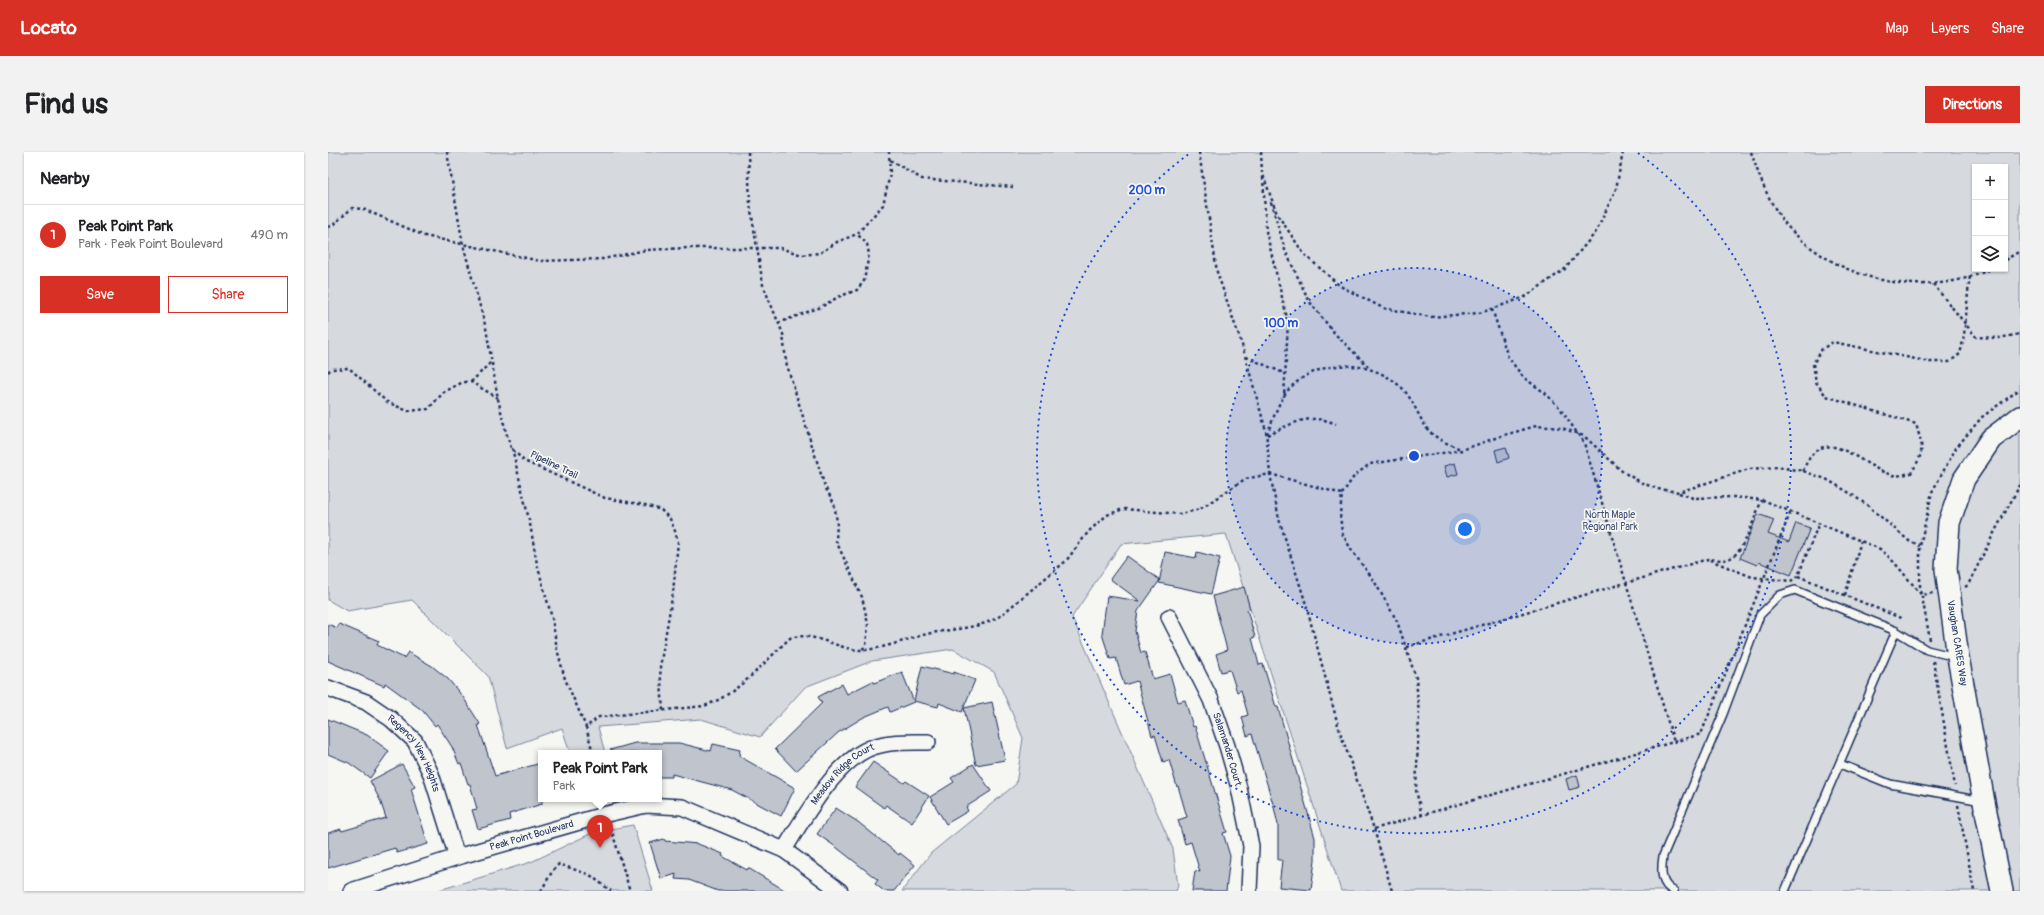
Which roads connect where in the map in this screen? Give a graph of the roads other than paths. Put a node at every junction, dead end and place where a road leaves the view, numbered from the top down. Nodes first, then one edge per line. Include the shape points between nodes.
1 (2020, 417) edge
2 (1169, 617) dead end
3 (1896, 631) junction
4 (1958, 657) junction
5 (328, 688) edge
6 (928, 742) dead end
7 (1840, 764) junction
8 (1984, 802) junction
9 (784, 850) junction
10 (457, 857) junction
11 (351, 891) edge
12 (840, 891) edge
13 (1249, 891) edge
14 (1674, 891) edge
15 (1785, 891) edge
16 (2002, 891) edge

1 - 4 street, Vaughan CARES Way via 1991,439 1964,479 1948,523 1946,569
2 - 13 street, Salamander Court via 1211,700 1227,746 1239,788 1250,846
3 - 4 lane via 1927,650
3 - 7 lane
3 - 14 lane via 1795,590 1780,595 1760,615 1724,714 1663,856 1662,878 1668,888
4 - 8 street, Vaughan CARES Way
5 - 10 street, Regency View Heights via 366,702 416,741 432,774
6 - 9 street, Meadow Ridge Court via 888,743 871,747 848,762 818,796
7 - 8 lane via 1890,784
7 - 15 lane
8 - 16 street, Vaughan CARES Way
9 - 10 street, Peak Point Boulevard via 682,807 646,805
9 - 12 street, Peak Point Boulevard
10 - 11 street, Peak Point Boulevard

